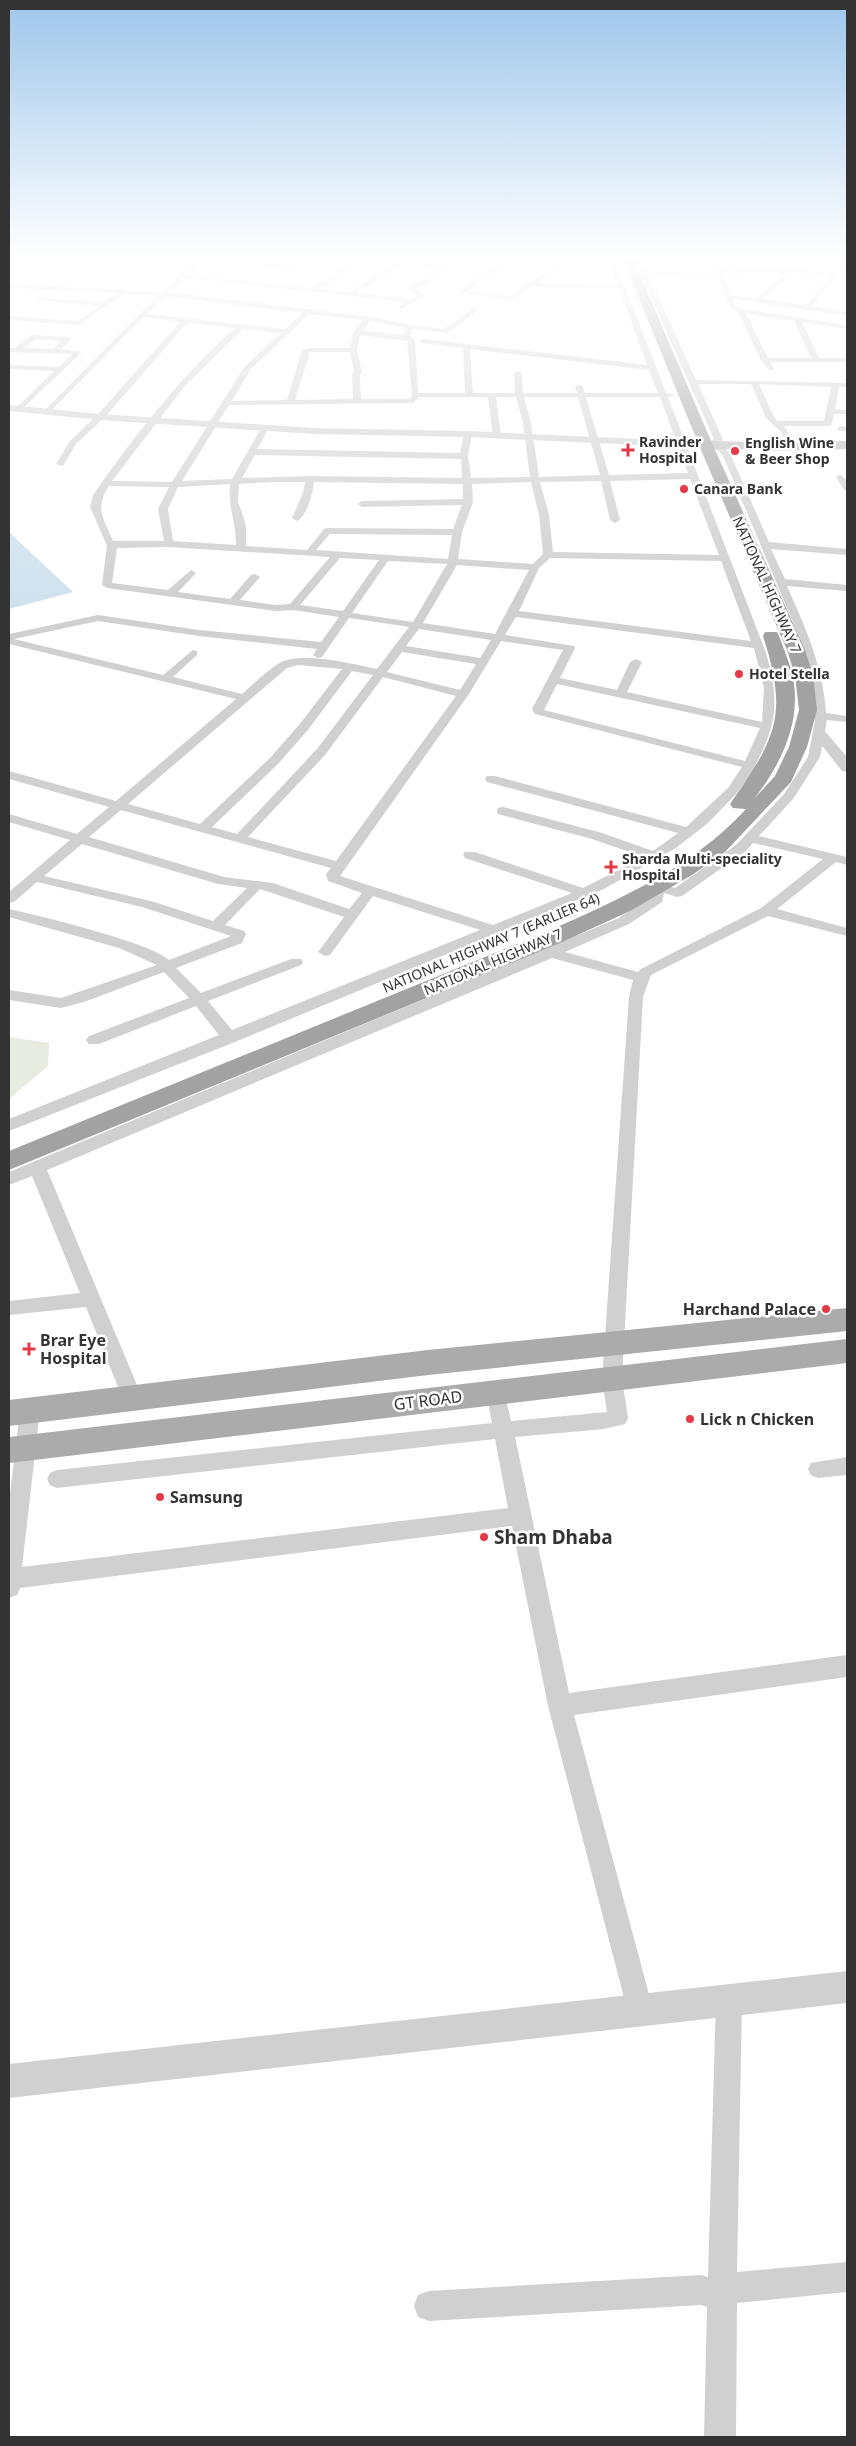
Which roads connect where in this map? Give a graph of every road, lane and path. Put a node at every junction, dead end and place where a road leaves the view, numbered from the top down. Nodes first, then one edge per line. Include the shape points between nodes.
1 (38, 368) edge
2 (88, 368) edge
3 (141, 368) edge
4 (196, 368) edge
5 (248, 368) edge
6 (300, 368) edge
7 (357, 368) edge
8 (411, 368) edge
9 (469, 368) edge
10 (653, 368) edge
11 (658, 368) edge
12 (666, 368) edge
13 (687, 368) edge
14 (769, 368) edge
15 (60, 369) joint
16 (518, 373) dead end
17 (693, 382) junction
18 (776, 382) junction
19 (754, 383) junction
20 (835, 385) junction
21 (847, 385) edge
22 (580, 392) junction
23 (469, 394) junction
24 (416, 395) junction
25 (492, 395) junction
26 (520, 396) junction
27 (668, 396) junction
28 (357, 402) junction
29 (225, 403) junction
30 (290, 403) junction
31 (9, 408) edge
32 (20, 409) junction
33 (831, 411) junction
34 (48, 412) junction
35 (847, 412) edge
36 (100, 417) junction
37 (153, 421) junction
38 (776, 423) junction
39 (213, 424) junction
40 (265, 428) junction
41 (468, 434) junction
42 (497, 436) junction
43 (528, 437) junction
44 (596, 440) junction
45 (693, 445) junction
46 (847, 445) edge
47 (794, 446) junction
48 (253, 452) junction
49 (464, 456) junction
50 (60, 464) dead end
51 (694, 476) junction
52 (604, 477) junction
53 (847, 477) edge
54 (310, 479) junction
55 (535, 479) junction
56 (467, 481) junction
57 (235, 482) junction
58 (106, 483) junction
59 (175, 484) junction
60 (847, 488) edge
61 (468, 502) junction
62 (361, 505) junction
63 (296, 518) dead end
64 (615, 520) dead end
65 (457, 532) junction
66 (169, 544) junction
67 (112, 545) junction
68 (764, 545) junction
69 (241, 549) junction
70 (847, 552) edge
71 (309, 553) junction
72 (337, 555) junction
73 (548, 556) junction
74 (385, 558) junction
75 (725, 558) junction
76 (452, 562) junction
77 (535, 567) junction
78 (191, 573) dead end
79 (255, 577) dead end
80 (780, 582) junction
81 (846, 590) edge
82 (170, 594) junction
83 (233, 602) junction
84 (293, 607) junction
85 (513, 613) junction
86 (346, 614) junction
87 (416, 624) junction
88 (9, 637) edge
89 (497, 638) junction
90 (9, 641) edge
91 (758, 645) junction
92 (324, 646) junction
93 (399, 648) junction
94 (192, 653) dead end
95 (314, 662) junction
96 (482, 662) junction
97 (636, 662) dead end
98 (348, 668) junction
99 (380, 674) junction
100 (165, 679) junction
101 (555, 680) junction
102 (463, 694) junction
103 (620, 695) junction
104 (244, 698) junction
105 (821, 716) junction
106 (847, 719) edge
107 (765, 726) junction
108 (819, 733) junction
109 (751, 766) junction
110 (847, 768) edge
111 (9, 776) edge
112 (491, 779) dead end
113 (117, 805) junction
114 (503, 811) dead end
115 (9, 818) edge
116 (202, 829) junction
117 (688, 832) junction
118 (78, 838) junction
119 (750, 838) junction
120 (239, 839) junction
121 (470, 855) dead end
122 (654, 856) junction
123 (840, 859) edge
124 (339, 866) junction
125 (35, 878) junction
126 (257, 885) junction
127 (657, 887) junction
128 (370, 890) junction
129 (584, 893) junction
130 (9, 899) edge
131 (766, 911) junction
132 (9, 913) edge
133 (352, 915) junction
134 (216, 926) junction
135 (493, 929) junction
136 (847, 932) edge
137 (326, 952) dead end
138 (551, 953) junction
139 (296, 962) dead end
140 (168, 966) junction
141 (641, 978) junction
142 (9, 995) edge
143 (199, 1000) junction
144 (230, 1038) junction
145 (94, 1040) dead end
146 (9, 1124) edge
147 (9, 1142) edge
148 (9, 1161) edge
149 (37, 1167) junction
150 (9, 1179) edge
151 (91, 1299) junction
152 (9, 1308) edge
153 (847, 1320) edge
154 (614, 1341) junction
155 (847, 1351) edge
156 (612, 1379) junction
157 (496, 1392) junction
158 (132, 1398) junction
159 (19, 1411) edge
160 (503, 1430) junction
161 (18, 1449) edge
162 (847, 1466) edge
163 (818, 1470) dead end
164 (57, 1479) dead end
165 (15, 1483) edge
166 (520, 1516) junction
167 (9, 1582) edge
168 (847, 1666) edge
169 (560, 1706) junction
170 (847, 1987) edge
171 (729, 1999) junction
172 (640, 2009) junction
173 (9, 2081) edge
174 (847, 2277) edge
175 (722, 2297) junction
176 (429, 2306) dead end
177 (720, 2437) edge

1 - 15 street
2 - 34 street
3 - 36 street
4 - 37 street
5 - 29 street
6 - 30 street
7 - 28 street
8 - 24 street
9 - 23 street
10 - 27 street
11 - 27 highway, NATIONAL HIGHWAY 7 (EARLIER 64)
12 - 45 highway, NATIONAL HIGHWAY 7
13 - 17 street
14 - 18 street
15 - 32 street
16 - 26 street
17 - 19 street
17 - 45 street via 719,440
18 - 19 street
18 - 20 street
19 - 38 street via 770,418
20 - 21 street
20 - 33 street
22 - 26 street
22 - 27 street
22 - 44 street
23 - 24 street
23 - 25 street
24 - 28 street via 412,401
25 - 26 street
25 - 42 street
26 - 43 street
27 - 45 highway, NATIONAL HIGHWAY 7 (EARLIER 64)
28 - 30 street
29 - 30 street
29 - 39 street
31 - 32 street
32 - 34 street
33 - 35 street
33 - 38 street via 828,424
34 - 36 street
36 - 37 street
36 - 50 street via 67,448
37 - 39 street
37 - 58 street
38 - 47 street
39 - 40 street
39 - 59 street
40 - 41 street
40 - 48 street
41 - 42 street
41 - 49 street
42 - 43 street
43 - 44 street
43 - 55 street
44 - 45 street
44 - 52 street
45 - 47 main road
45 - 51 street
45 - 68 street via 722,449
45 - 127 highway, NATIONAL HIGHWAY 7 via 796,650 804,675 808,710 798,747 784,778 718,848
45 - 147 highway, NATIONAL HIGHWAY 7 (EARLIER 64) via 761,610 782,668 786,693 784,718 773,753 756,785 736,810 710,834 646,876 549,922
46 - 47 main road
48 - 49 street
48 - 57 street
49 - 56 street
51 - 52 street
51 - 75 street
52 - 55 street
52 - 64 street
53 - 60 street via 840,477
54 - 57 street
54 - 62 street
54 - 63 street via 308,493
55 - 56 street
55 - 73 street via 544,515
56 - 61 street
56 - 62 street
57 - 59 street
57 - 69 street via 232,501 241,526
58 - 59 street
58 - 67 street via 95,507
59 - 66 street via 164,509
61 - 62 street
61 - 65 street
62 - 65 street
62 - 71 street via 326,531
65 - 76 street
66 - 67 street
66 - 69 street
67 - 82 street via 107,585
68 - 70 street
68 - 80 street
69 - 71 street
71 - 72 street
72 - 74 street
72 - 84 street
73 - 75 street
73 - 77 street
74 - 76 street
74 - 86 street
75 - 91 street
76 - 77 street
76 - 87 street
77 - 85 street
78 - 82 street
79 - 83 street
80 - 81 street
80 - 105 street via 805,639 819,685
82 - 83 street
83 - 84 street
84 - 86 street
85 - 89 street
85 - 91 street
86 - 87 street
86 - 92 street
87 - 89 street
87 - 93 street
88 - 92 street via 98,618
89 - 96 street
89 - 101 street via 570,648
90 - 100 street
91 - 107 street via 768,678 770,710
92 - 95 street
93 - 96 street
93 - 99 street
94 - 100 street
95 - 98 street
95 - 104 street via 283,665
96 - 102 street
97 - 103 street
98 - 99 street
98 - 116 street via 274,761
99 - 102 street
99 - 120 street via 321,752
100 - 104 street
101 - 103 street
101 - 109 street via 539,712
102 - 124 street
103 - 107 street
104 - 113 street
105 - 106 street
105 - 108 street
107 - 109 street
108 - 110 street
108 - 119 street via 814,756 789,796
109 - 117 street via 731,792
111 - 113 street
112 - 117 street
113 - 116 street
113 - 118 street
114 - 122 street via 597,836
115 - 118 street
116 - 120 street
117 - 122 street
118 - 125 street
118 - 126 street via 223,881
119 - 123 street
119 - 127 street via 741,848 677,893
120 - 124 street
121 - 129 street via 529,872
122 - 129 street
123 - 131 street
124 - 128 street via 333,878
125 - 130 street
125 - 134 street via 146,904
126 - 133 street
126 - 134 street
127 - 138 street via 657,899 624,921
127 - 148 highway, NATIONAL HIGHWAY 7 via 552,938
128 - 133 street
128 - 135 street
129 - 135 street
131 - 136 street
131 - 141 street via 646,972
132 - 140 street via 124,945 159,958
133 - 137 street
134 - 140 street via 239,934 237,940
135 - 144 street
138 - 141 street
138 - 149 street
139 - 143 street
140 - 142 street via 61,1003
140 - 143 street
141 - 154 street via 636,997
143 - 144 street
143 - 145 street
144 - 146 street
149 - 150 street
149 - 151 street
151 - 152 street
151 - 158 street
153 - 154 main road
154 - 156 street
154 - 158 main road
155 - 156 main road, GT ROAD
156 - 157 main road, GT ROAD
156 - 160 street via 618,1418
157 - 160 street
157 - 161 main road, GT ROAD
158 - 159 main road
159 - 161 street
160 - 164 street
160 - 166 street
161 - 165 street
162 - 163 street
165 - 167 street
166 - 167 street
166 - 169 street
168 - 169 street
169 - 172 street
170 - 171 street
171 - 172 street
171 - 175 street
172 - 173 street
174 - 175 street via 732,2288
175 - 176 street via 701,2290
175 - 177 street

